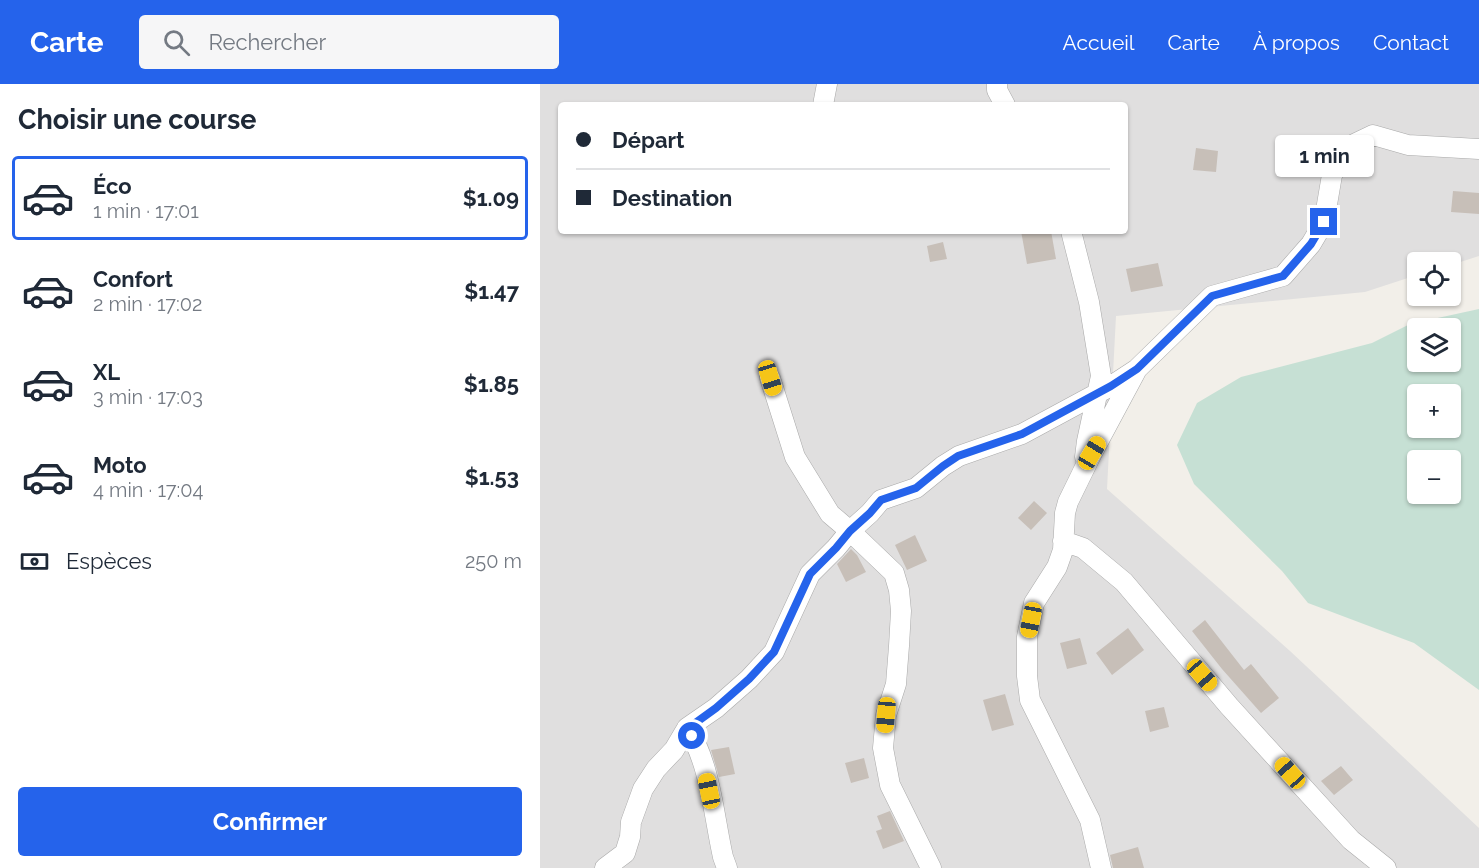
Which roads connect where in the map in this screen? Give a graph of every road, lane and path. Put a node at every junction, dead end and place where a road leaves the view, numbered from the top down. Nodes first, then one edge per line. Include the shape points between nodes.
1 (827, 84) edge
2 (997, 84) edge
3 (824, 102) edge
4 (1003, 102) edge
5 (1479, 149) edge
6 (1072, 234) edge
7 (1137, 369) junction
8 (770, 378) dead end
9 (1097, 394) junction
10 (1084, 469) junction
11 (850, 531) junction
12 (1063, 541) junction
13 (687, 729) junction
14 (605, 868) edge
15 (727, 868) edge
16 (931, 868) edge
17 (1101, 868) edge
18 (1386, 868) edge

1 - 3 street
2 - 4 street
5 - 7 street via 1408,145 1373,135 1348,147 1332,175 1324,222 1283,276 1212,296
6 - 9 street via 1089,302 1101,376
7 - 9 street
7 - 10 street
8 - 11 street via 795,458 830,514
9 - 10 street
9 - 11 street via 1022,434 958,456 916,488 881,500
10 - 12 street via 1065,513
11 - 13 street via 810,574 774,652 749,679
11 - 16 street via 894,573 899,590 900,646 883,748 890,785
12 - 17 street via 1057,567 1034,603 1028,637 1029,692 1090,820
12 - 18 street via 1083,548 1124,582 1229,706 1351,840
13 - 14 street via 643,789 625,853
13 - 15 street via 705,770

